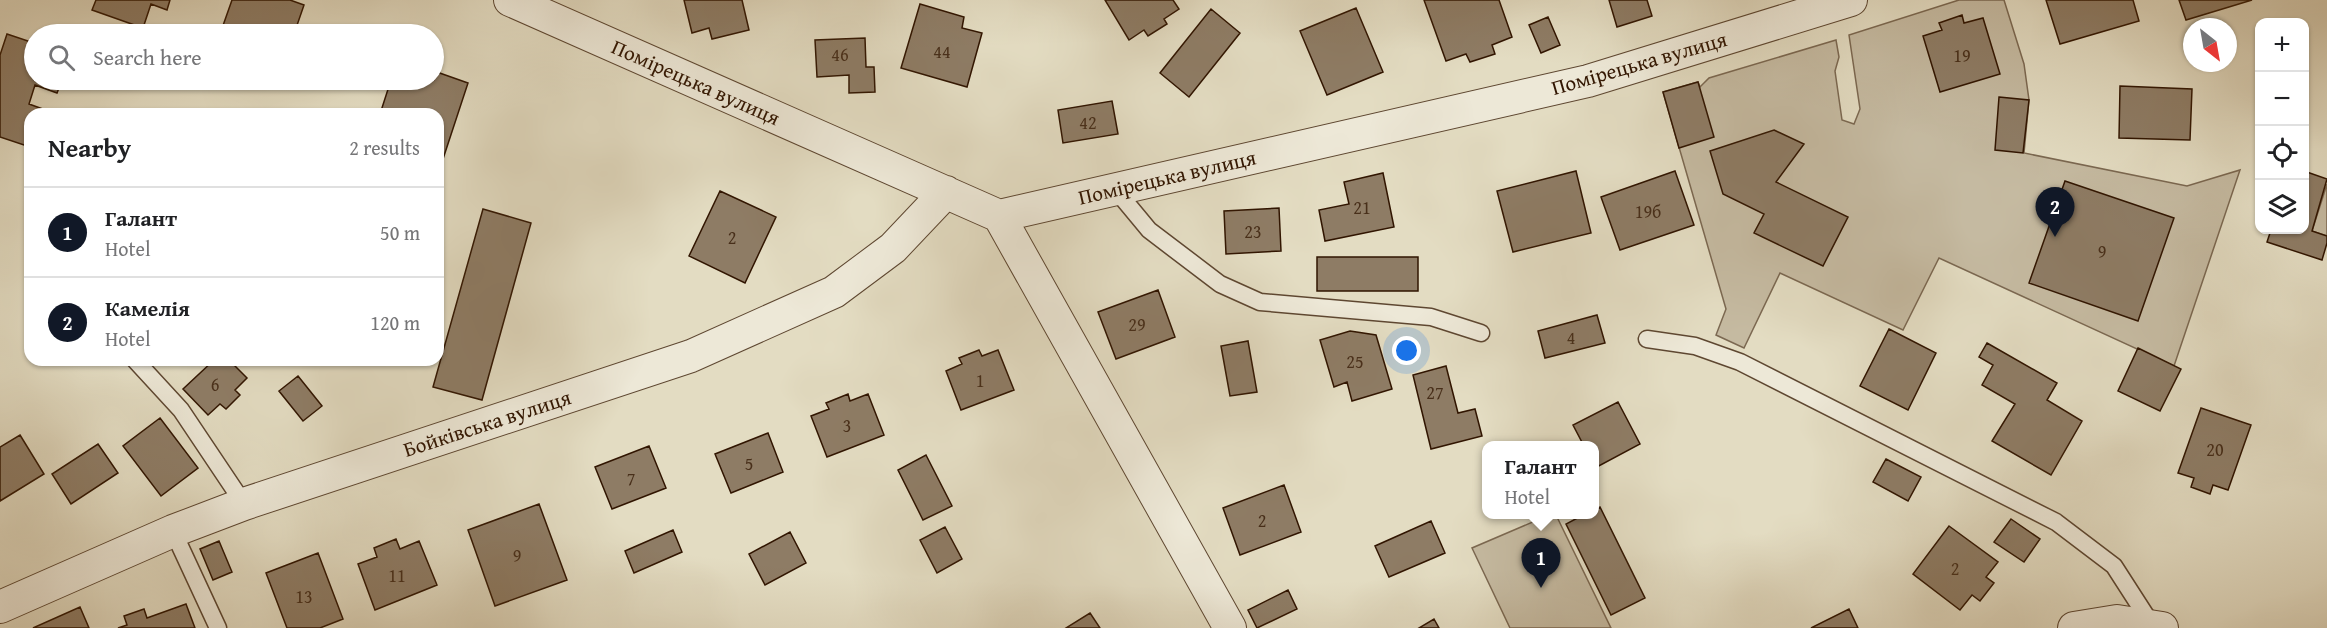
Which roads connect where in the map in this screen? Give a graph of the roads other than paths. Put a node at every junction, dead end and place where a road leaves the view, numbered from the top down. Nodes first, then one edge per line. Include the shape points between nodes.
1 (510, 0) edge
2 (1851, 0) edge
3 (1115, 189) junction
4 (946, 192) junction
5 (999, 216) junction
6 (1481, 333) dead end
7 (1647, 339) dead end
8 (141, 366) edge
9 (244, 504) junction
10 (173, 531) junction
11 (0, 607) edge
12 (2157, 627) edge
13 (218, 628) edge
14 (1230, 628) edge
15 (2074, 628) edge

1 - 4 street, Помірецька вулиця
2 - 3 street, Помірецька вулиця via 1588,81
3 - 5 street, Помірецька вулиця
3 - 6 lane via 1149,230 1220,284 1260,302 1431,317
4 - 5 street, Помірецька вулиця
4 - 9 street, Бойківська вулиця via 893,248 834,292 701,351
5 - 14 street
7 - 12 lane via 1695,346 1740,362 2056,522 2114,566
8 - 9 lane via 181,410
9 - 10 street, Бойківська вулиця
10 - 11 street, Бойківська вулиця
10 - 13 lane
12 - 15 street via 2117,621

